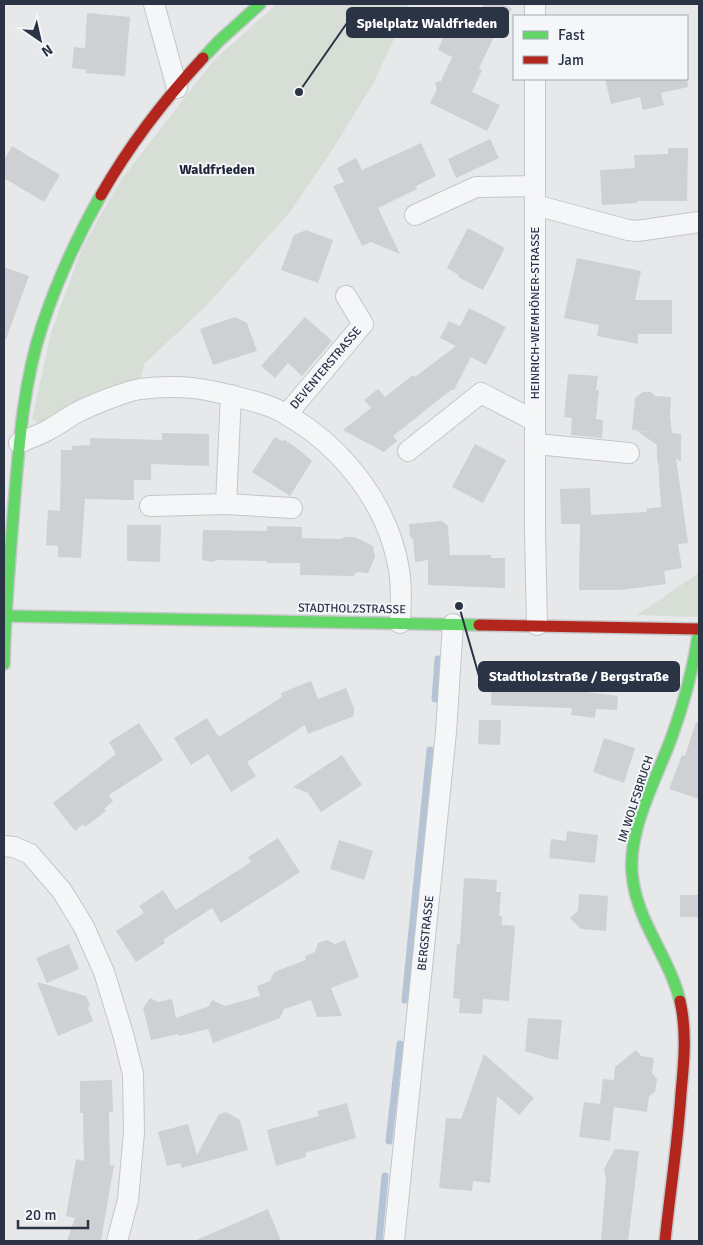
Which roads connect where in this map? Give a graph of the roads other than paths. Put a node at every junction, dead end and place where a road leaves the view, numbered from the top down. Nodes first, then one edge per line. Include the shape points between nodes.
1 (154, 4) edge
2 (260, 4) edge
3 (535, 80) edge
4 (177, 88) junction
5 (535, 196) junction
6 (415, 214) dead end
7 (699, 222) edge
8 (346, 296) dead end
9 (231, 395) junction
10 (287, 414) junction
11 (535, 421) junction
12 (19, 443) junction
13 (536, 444) junction
14 (408, 452) dead end
15 (629, 453) dead end
16 (226, 504) junction
17 (150, 506) dead end
18 (292, 508) dead end
19 (4, 616) edge
20 (400, 623) junction
21 (453, 624) junction
22 (537, 625) junction
23 (699, 630) edge
24 (4, 664) edge
25 (4, 846) edge
26 (117, 1241) edge
27 (394, 1241) edge
28 (665, 1241) edge

1 - 4 street
2 - 4 street via 196,65
3 - 5 street, HEINRICH-WEMHÖNER-STRASSE
4 - 12 street via 137,138 98,197 68,256 47,309 30,372
5 - 6 street via 476,187
5 - 7 street via 628,230
5 - 11 street, HEINRICH-WEMHÖNER-STRASSE
8 - 10 street, DEVENTERSTRASSE via 364,324
9 - 10 street, DEVENTERSTRASSE
9 - 12 street, DEVENTERSTRASSE via 171,386 138,390 77,412
9 - 16 street
10 - 20 street, DEVENTERSTRASSE via 337,454 361,481 376,506 399,570
11 - 13 street, HEINRICH-WEMHÖNER-STRASSE
11 - 14 street, HEINRICH-WEMHÖNER-STRASSE via 480,393
12 - 19 street
13 - 15 street
13 - 22 street, HEINRICH-WEMHÖNER-STRASSE
16 - 17 street
16 - 18 street
19 - 20 street, STADTHOLZSTRASSE
19 - 24 street
20 - 21 street, STADTHOLZSTRASSE
21 - 22 street, STADTHOLZSTRASSE
21 - 27 street, BERGSTRASSE via 446,732
22 - 23 street, STADTHOLZSTRASSE
23 - 28 street, IM WOLFSBRUCH via 697,653 647,802 631,861 639,906 674,980 683,1015 685,1055
25 - 26 street via 30,854 62,890 84,926 104,972 123,1034 132,1074 134,1132 128,1200

